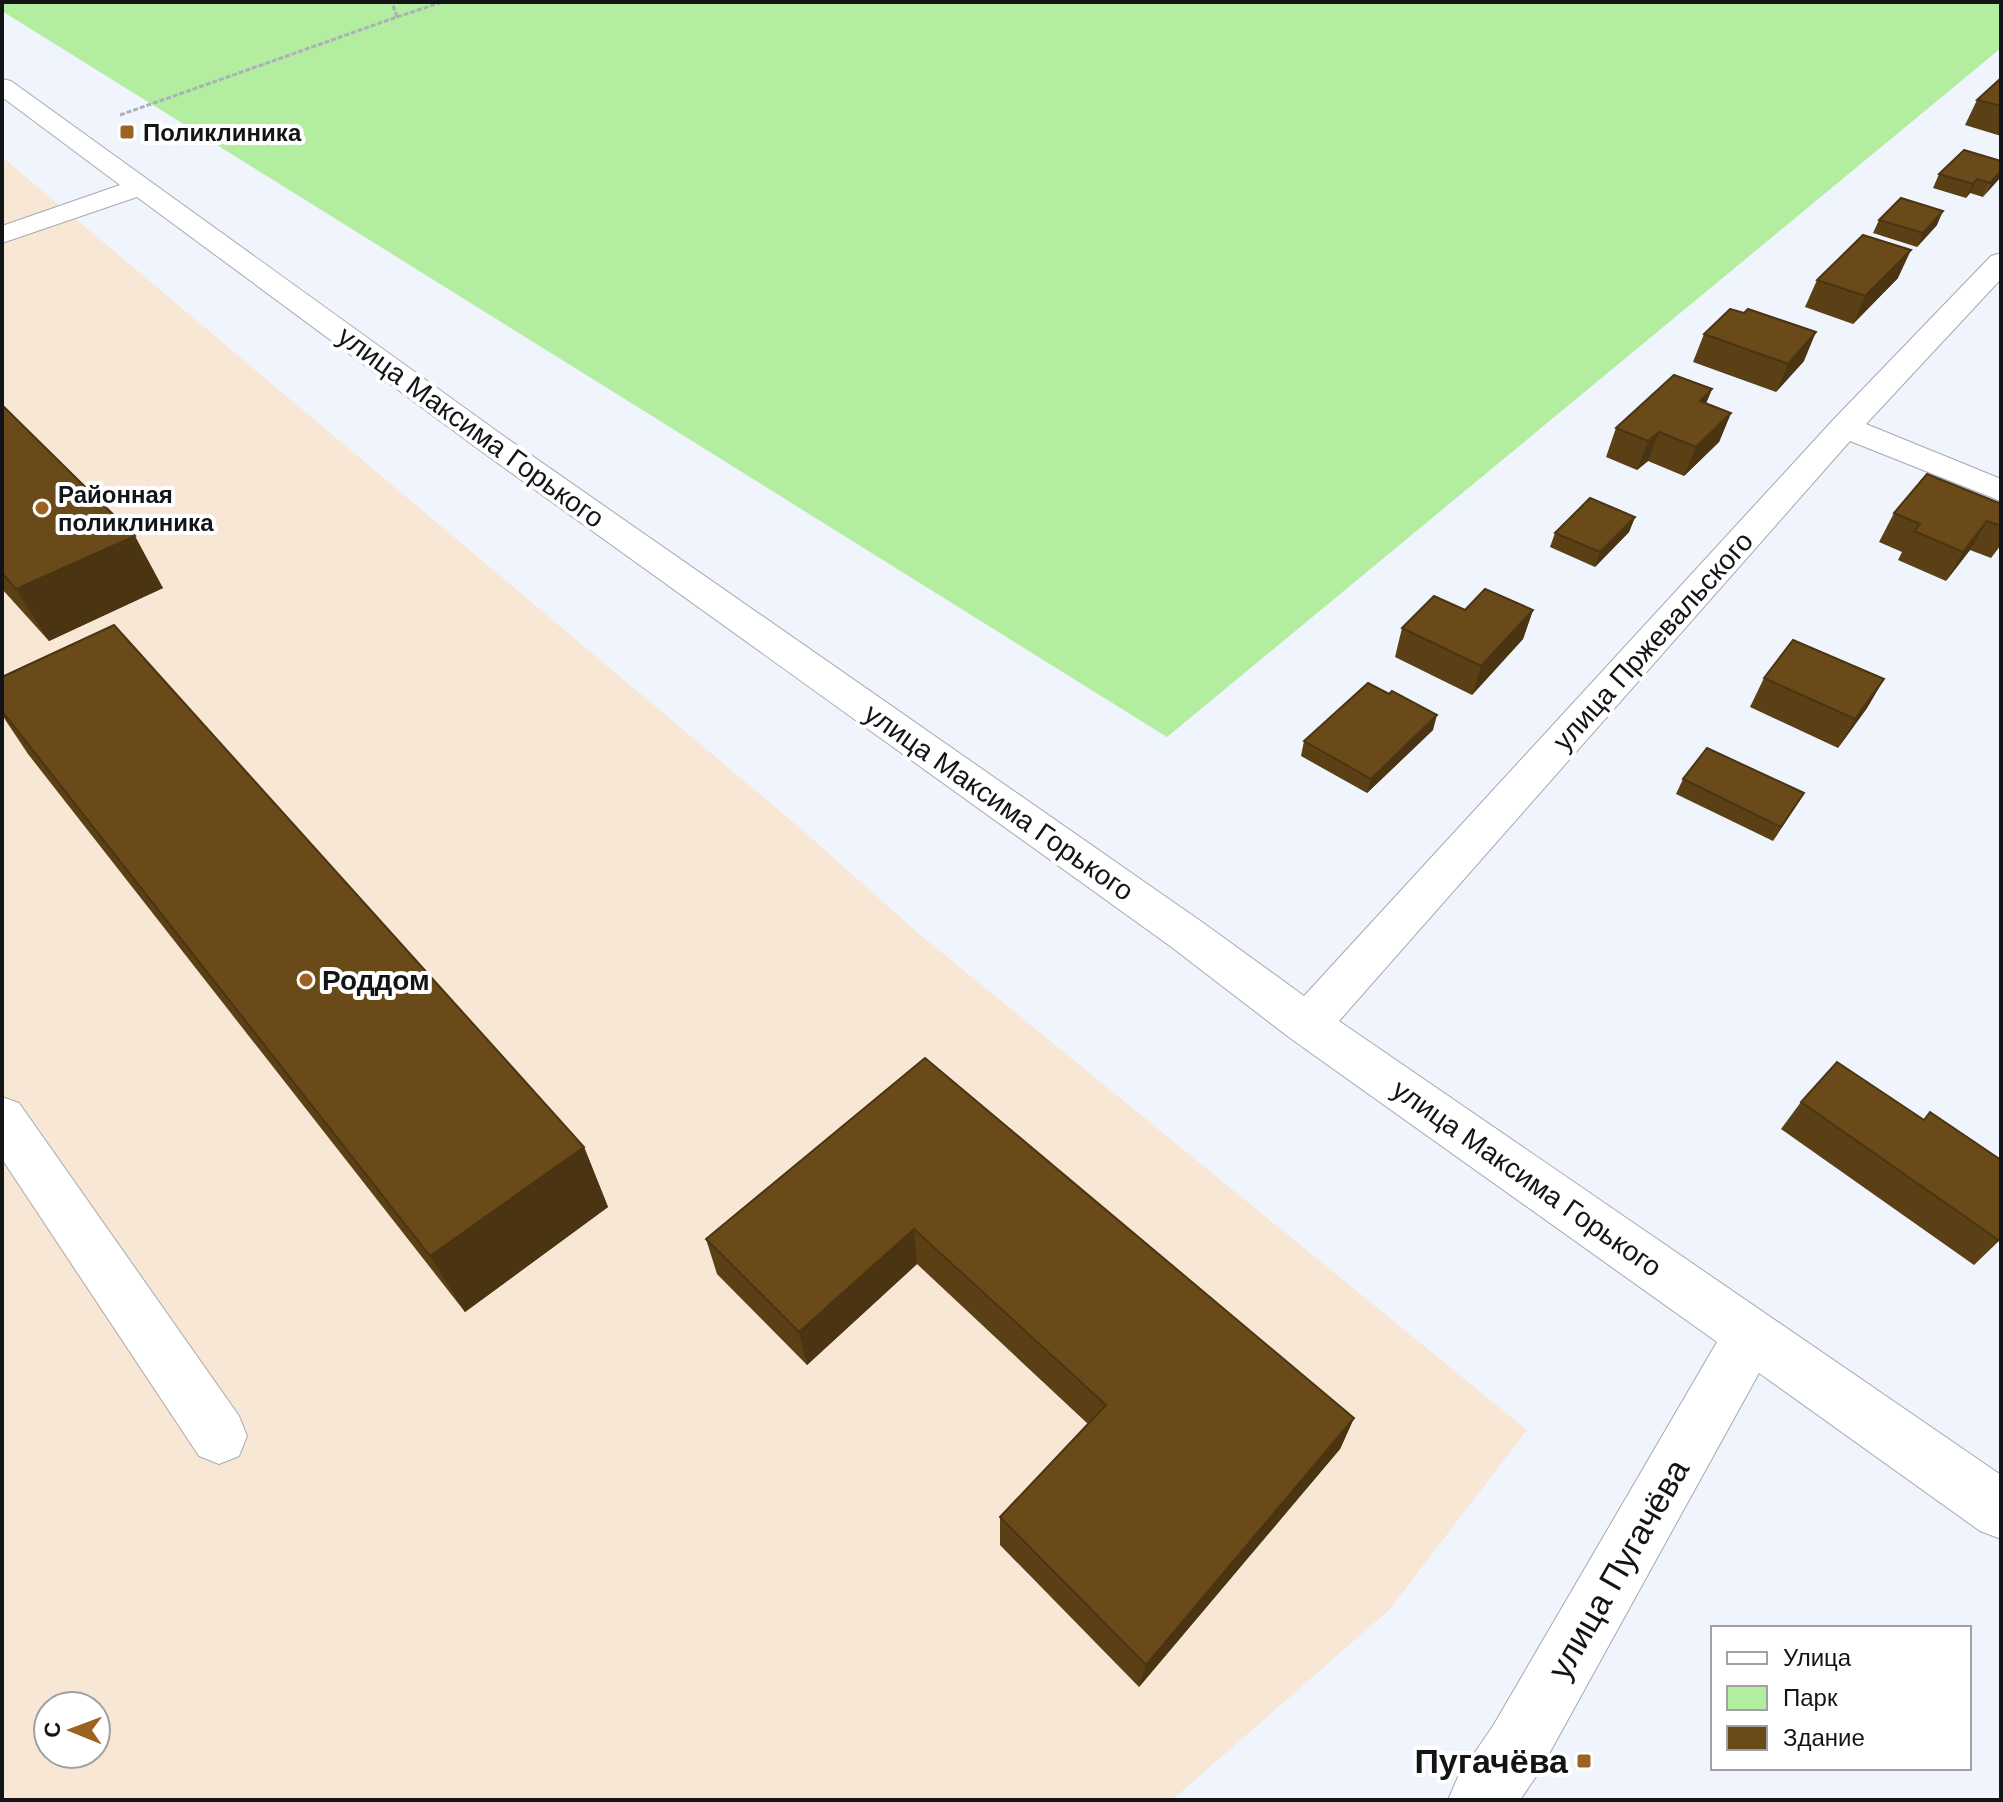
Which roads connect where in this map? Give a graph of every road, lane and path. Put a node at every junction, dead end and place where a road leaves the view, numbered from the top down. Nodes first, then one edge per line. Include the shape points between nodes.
1 (392, 2) edge
2 (442, 2) edge
3 (397, 17) junction
4 (2, 86) edge
5 (66, 134) junction
6 (140, 187) junction
7 (2, 235) edge
8 (2001, 262) edge
9 (1845, 427) junction
10 (2001, 491) edge
11 (1307, 1024) junction
12 (2, 1118) edge
13 (1751, 1335) junction
14 (219, 1436) dead end
15 (2001, 1510) edge
16 (1481, 1800) edge

1 - 3 path
2 - 3 path
3 - 5 path
4 - 5 street, улица Максима Горького
5 - 6 street, улица Максима Горького
6 - 7 street
6 - 11 street, улица Максима Горького
8 - 9 street, улица Пржевальского
9 - 10 street
9 - 11 street, улица Пржевальского
11 - 13 street, улица Максима Горького
12 - 14 street
13 - 15 street, улица Максима Горького
13 - 16 street, улица Пугачёва via 1516,1749

